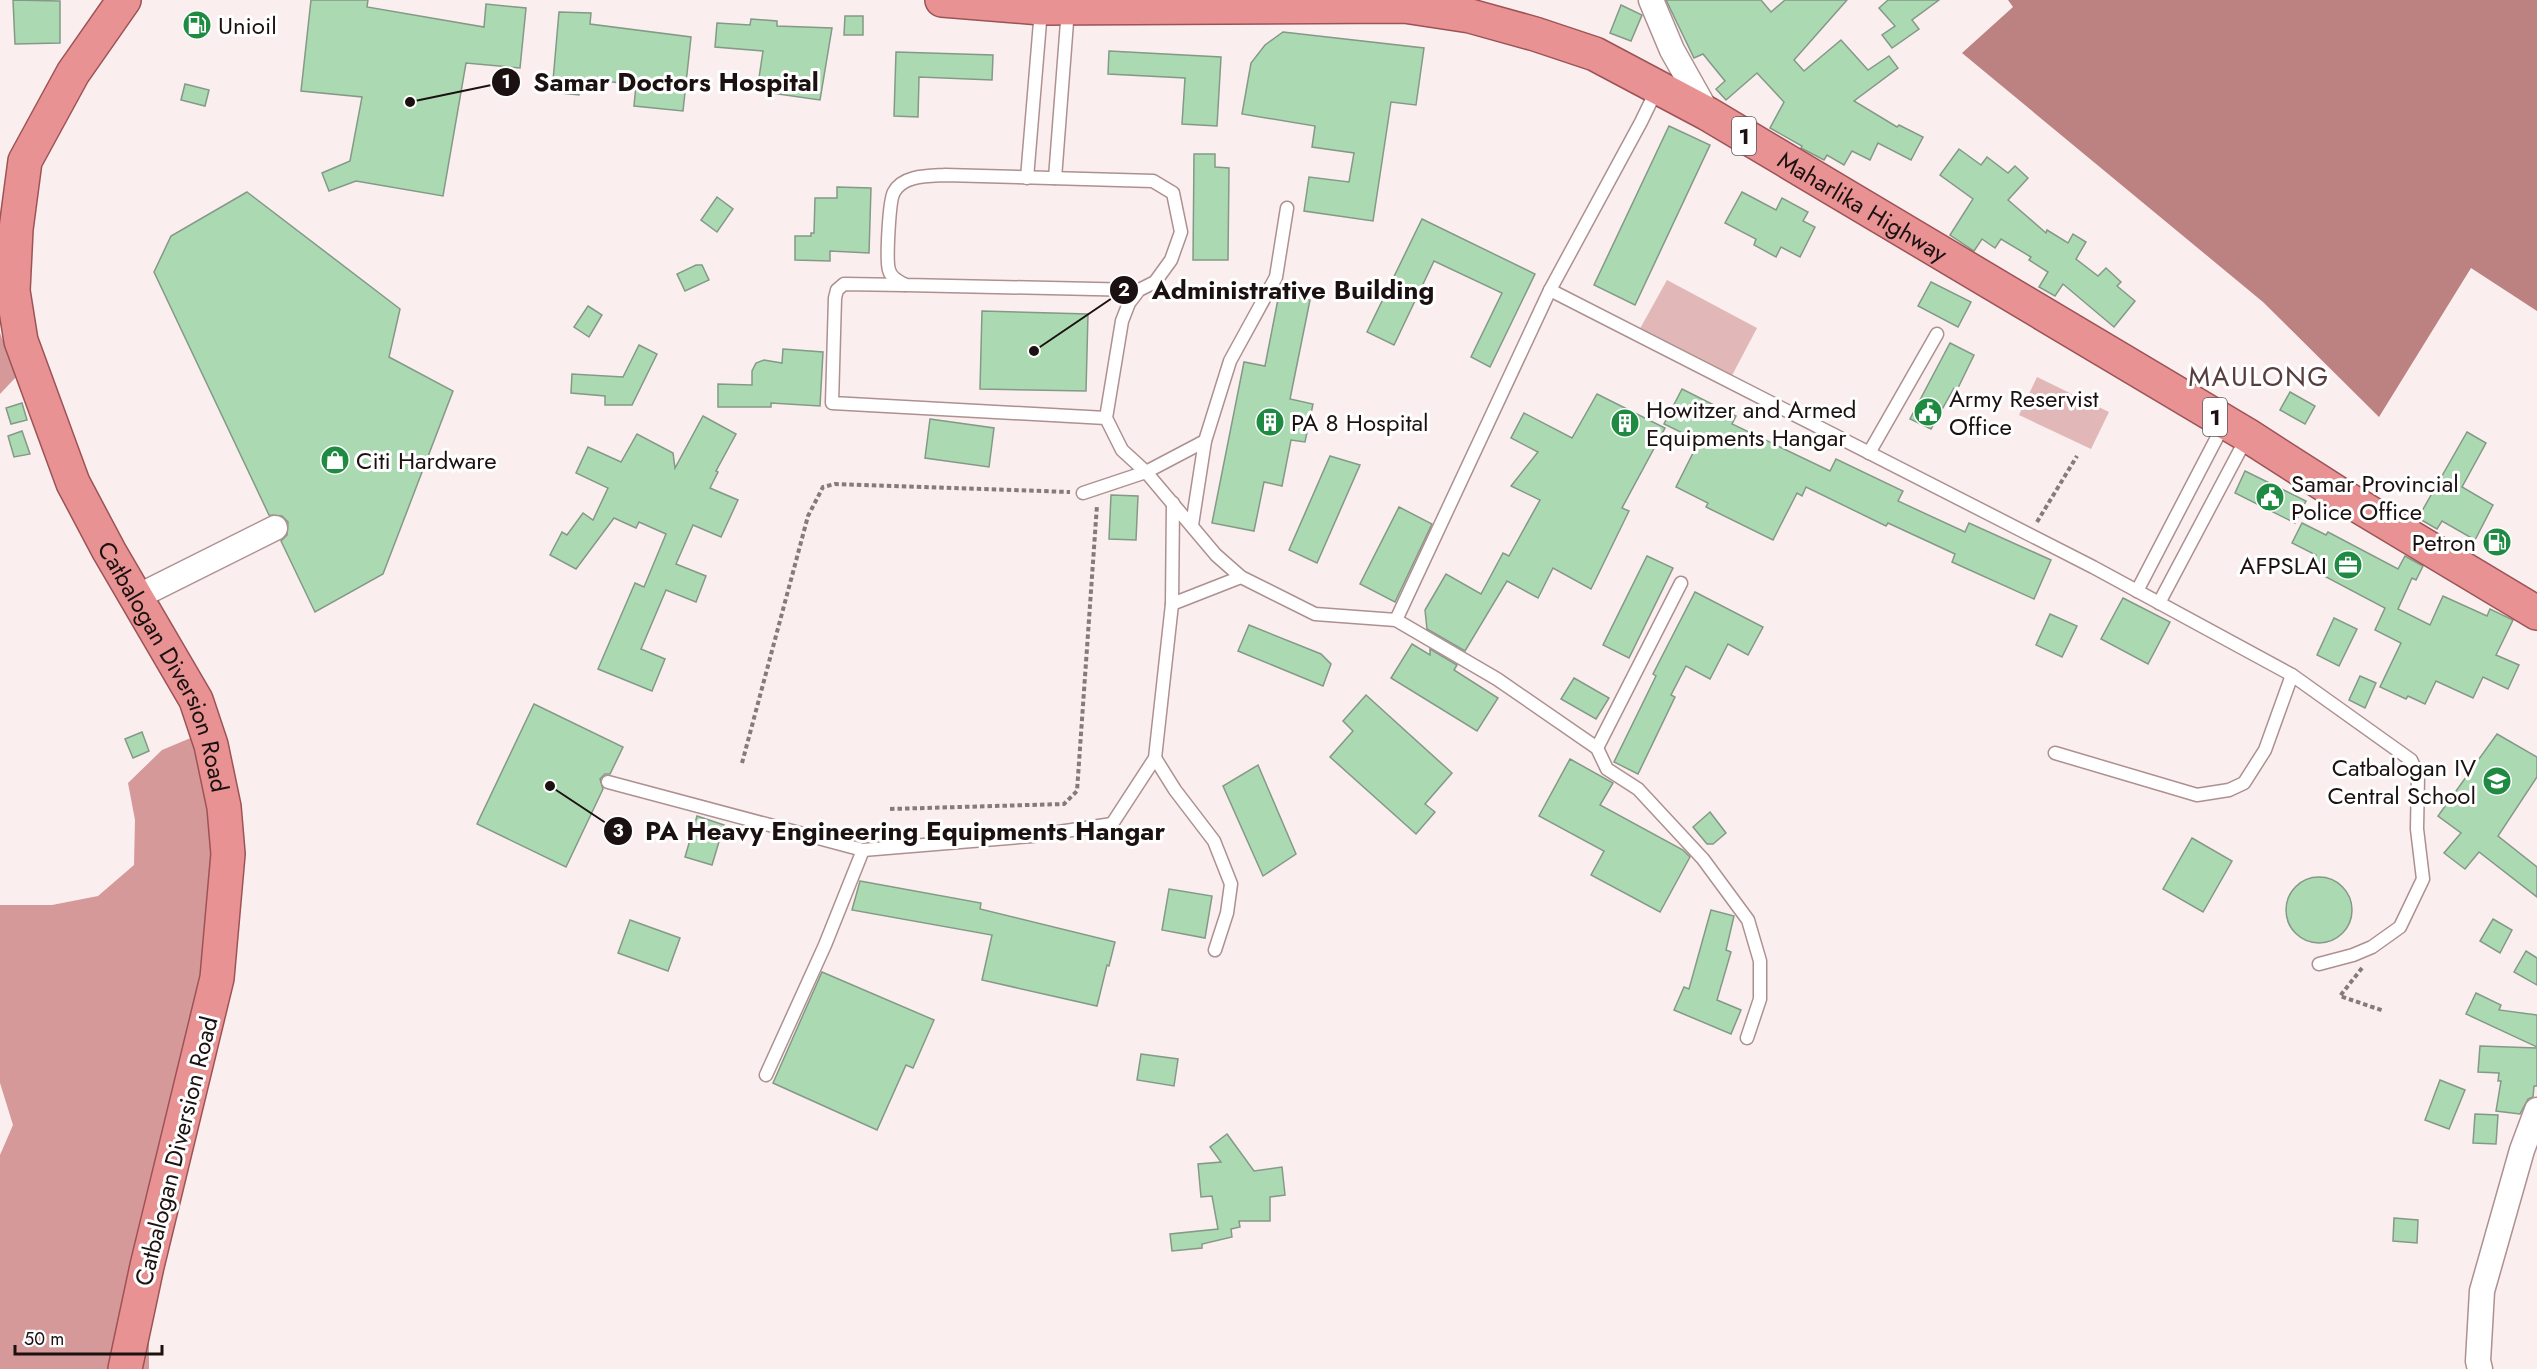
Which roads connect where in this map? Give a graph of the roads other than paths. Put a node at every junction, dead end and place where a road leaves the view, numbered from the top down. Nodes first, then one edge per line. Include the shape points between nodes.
1 (124, 0) edge
2 (942, 0) edge
3 (1651, 0) edge
4 (1054, 8) junction
5 (1672, 50) junction
6 (1648, 84) junction
7 (1708, 114) junction
8 (1027, 178) junction
9 (1055, 178) junction
10 (1287, 208) dead end
11 (906, 285) junction
12 (1139, 290) junction
13 (1550, 290) junction
14 (1937, 334) dead end
15 (1106, 418) junction
16 (2236, 429) junction
17 (1205, 441) junction
18 (1869, 453) junction
19 (1146, 472) junction
20 (1083, 493) road end
21 (1173, 503) junction
22 (1192, 525) junction
23 (275, 528) dead end
24 (1240, 577) junction
25 (1681, 583) dead end
26 (2137, 591) junction
27 (135, 598) junction
28 (2159, 603) junction
29 (1172, 604) junction
30 (2537, 613) edge
31 (1396, 620) junction
32 (2292, 675) junction
33 (1597, 748) junction
34 (2055, 753) dead end
35 (1155, 758) junction
36 (608, 782) dead end
37 (863, 850) junction
38 (1215, 950) dead end
39 (2319, 964) dead end
40 (1747, 1038) dead end
41 (766, 1076) dead end
42 (2537, 1110) edge
43 (125, 1369) edge
44 (2480, 1369) edge

1 - 27 highway, Catbalogan Diversion Road via 72,73 25,161 13,291 21,341 73,483
2 - 4 highway, Maharlika Highway / 1
3 - 5 street
4 - 6 highway, Maharlika Highway / 1 via 1404,6 1470,16 1535,34 1594,54
4 - 8 lane
4 - 9 lane
5 - 6 street via 1668,62
5 - 7 street
6 - 7 highway, Maharlika Highway / 1
6 - 13 lane via 1641,122
7 - 16 highway, Maharlika Highway / 1
8 - 9 lane
8 - 11 lane via 923,177 907,181 894,191 889,210 889,271
9 - 12 lane via 1153,181 1173,193 1181,232 1172,260 1155,282
10 - 17 lane via 1276,277 1230,361
11 - 12 lane
11 - 15 lane via 844,284 837,290 832,403
12 - 15 lane via 1122,321
13 - 18 lane
13 - 31 lane
14 - 18 lane
15 - 19 lane via 1122,450
16 - 26 lane
16 - 28 lane
16 - 30 highway, Maharlika Highway / 1
17 - 19 lane
17 - 22 lane
18 - 26 lane
19 - 20 lane
19 - 21 lane
21 - 22 lane
21 - 29 lane
22 - 24 lane
23 - 27 street
24 - 29 lane
24 - 31 lane via 1315,614
25 - 33 lane
26 - 28 lane
27 - 43 highway, Catbalogan Diversion Road via 196,700 222,796 228,854 217,978
28 - 32 lane
29 - 35 lane
31 - 33 lane via 1497,679
32 - 34 lane via 2265,750 2244,783 2229,790 2197,795
32 - 39 lane via 2411,760 2418,775 2417,829 2424,879 2400,927 2353,955
33 - 40 lane via 1607,769 1638,789 1703,859 1748,920 1761,961 1760,999
35 - 37 lane via 1112,824 1032,836
35 - 38 lane via 1214,841 1231,884
36 - 37 lane
37 - 41 lane
42 - 44 street via 2482,1291

